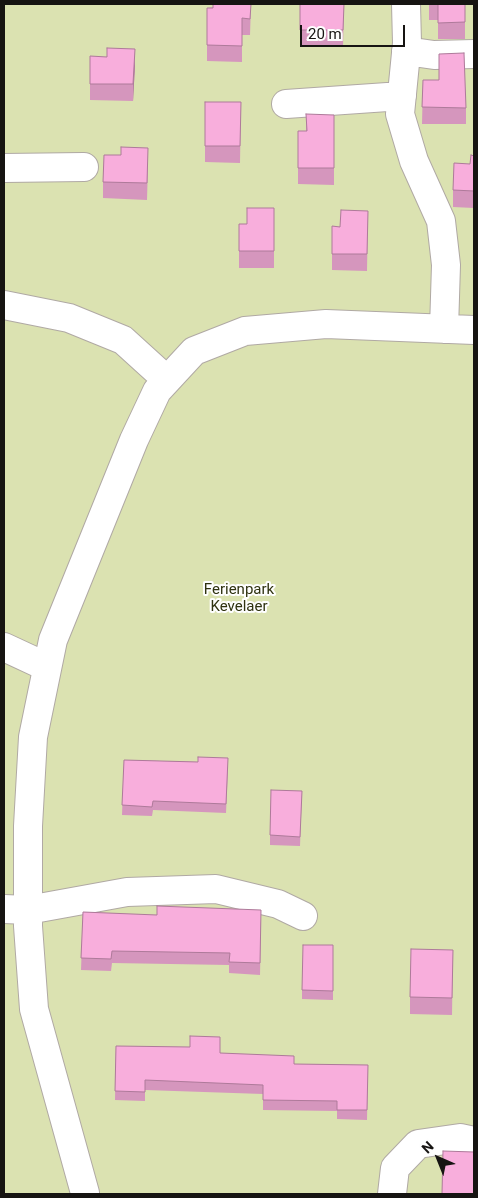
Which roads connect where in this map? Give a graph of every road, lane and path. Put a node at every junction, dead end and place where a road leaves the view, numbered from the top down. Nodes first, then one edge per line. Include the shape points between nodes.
1 (406, 4) edge
2 (406, 51) junction
3 (474, 54) edge
4 (402, 96) junction
5 (286, 104) dead end
6 (84, 167) dead end
7 (4, 168) edge
8 (4, 305) edge
9 (444, 329) junction
10 (474, 330) edge
11 (167, 380) junction
12 (4, 647) edge
13 (48, 666) junction
14 (16, 909) edge
15 (302, 916) dead end
16 (474, 1141) edge
17 (85, 1194) edge
18 (392, 1194) edge

1 - 2 lane
2 - 3 lane via 434,55
2 - 4 lane
4 - 5 lane
4 - 9 lane via 400,114 414,161 441,221 446,265
6 - 7 lane
8 - 11 lane via 69,318 123,340
9 - 10 lane
9 - 11 lane via 326,324 245,331 194,351
11 - 13 lane via 157,391 134,440 53,640
12 - 13 lane
13 - 14 lane via 33,737 28,826
14 - 15 lane via 127,892 216,889 278,904
14 - 17 lane via 34,1009
16 - 18 lane via 460,1138 418,1144 395,1168

